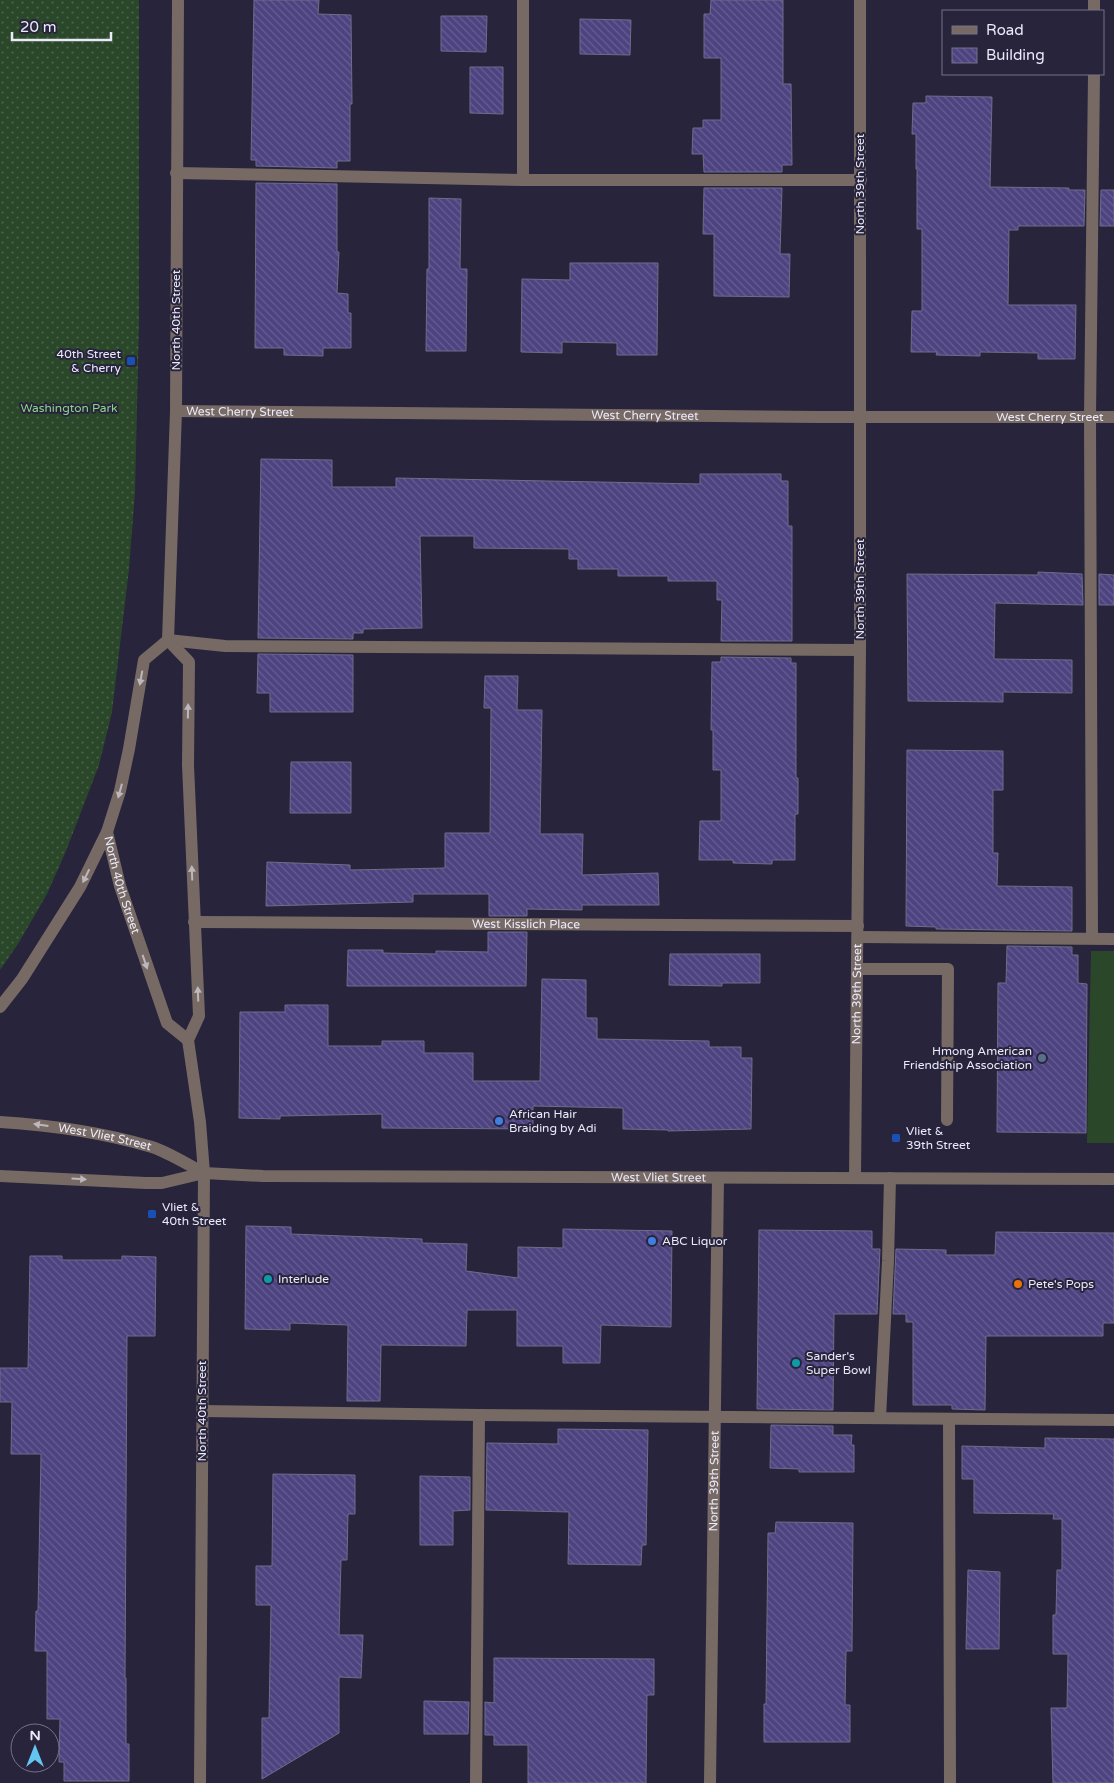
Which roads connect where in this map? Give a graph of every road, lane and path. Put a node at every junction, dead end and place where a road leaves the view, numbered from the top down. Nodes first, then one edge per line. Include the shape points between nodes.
1 (178, 0) edge
2 (523, 0) edge
3 (860, 0) edge
4 (1094, 75) edge
5 (176, 173) junction
6 (523, 180) junction
7 (861, 180) junction
8 (176, 411) junction
9 (860, 417) junction
10 (1090, 417) junction
11 (1114, 417) edge
12 (168, 640) junction
13 (860, 650) junction
14 (107, 832) junction
15 (194, 922) junction
16 (858, 932) junction
17 (1092, 938) junction
18 (1114, 939) edge
19 (858, 969) junction
20 (0, 1007) edge
21 (188, 1040) junction
22 (947, 1120) dead end
23 (0, 1122) edge
24 (204, 1173) junction
25 (0, 1176) edge
26 (718, 1178) junction
27 (855, 1178) junction
28 (890, 1178) junction
29 (1114, 1179) edge
30 (202, 1411) junction
31 (480, 1415) junction
32 (715, 1416) junction
33 (880, 1418) junction
34 (949, 1419) junction
35 (1114, 1420) edge
36 (200, 1783) edge
37 (476, 1783) edge
38 (710, 1783) edge
39 (950, 1783) edge

1 - 5 street, North 40th Street
2 - 6 street
3 - 7 street, North 39th Street
4 - 10 street
5 - 6 street
5 - 8 street, North 40th Street
6 - 7 street
7 - 9 street, North 39th Street
8 - 9 street, West Cherry Street
8 - 12 street, North 40th Street
9 - 10 street, West Cherry Street
9 - 13 street, North 39th Street
10 - 11 street, West Cherry Street
10 - 17 street
12 - 13 street via 225,646
12 -> 14 street, North 40th Street via 144,660 130,749
15 -> 12 street via 188,765 189,662
13 - 16 street, North 39th Street
14 -> 20 street via 80,887 22,979
14 -> 21 street, North 40th Street via 120,886 167,1023
15 - 16 street, West Kisslich Place
21 -> 15 street via 198,1016
16 - 17 street, West Kisslich Place
16 - 19 street, North 39th Street
17 - 18 street, West Kisslich Place
19 - 22 street via 948,969
19 - 27 street, North 39th Street
21 - 24 street, North 40th Street
24 -> 23 street, West Vliet Street via 154,1148 37,1124
25 -> 24 street, West Vliet Street via 162,1183
24 - 26 street, West Vliet Street
24 - 30 street, North 40th Street
26 - 27 street, West Vliet Street
26 - 32 street, North 39th Street
27 - 28 street, West Vliet Street
28 - 29 street, West Vliet Street
28 - 33 street
30 - 31 street
30 - 36 street, North 40th Street
31 - 32 street
31 - 37 street
32 - 33 street
32 - 38 street, North 39th Street
33 - 34 street
34 - 35 street
34 - 39 street

